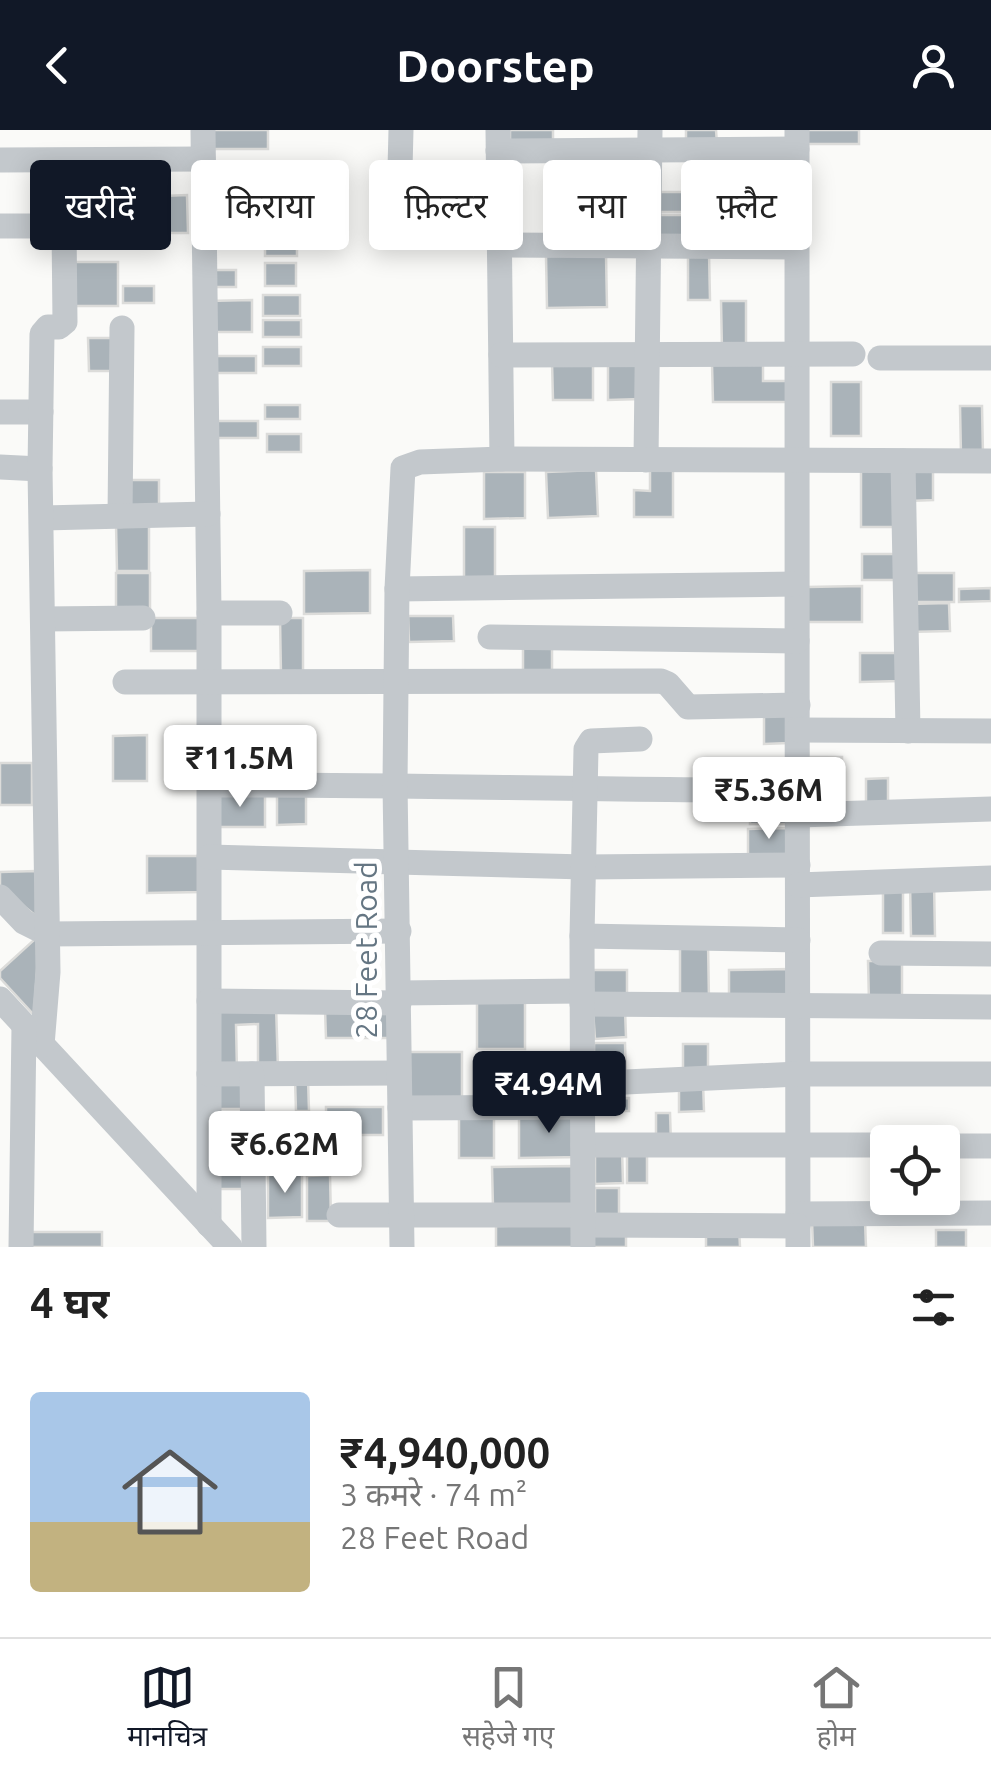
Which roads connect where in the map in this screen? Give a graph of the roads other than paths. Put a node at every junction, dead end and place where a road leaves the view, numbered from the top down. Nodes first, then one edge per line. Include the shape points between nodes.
1 (202, 130) edge
2 (401, 130) edge
3 (649, 140) edge
4 (797, 140) edge
5 (498, 141) edge
6 (203, 159) junction
7 (0, 160) edge
8 (400, 160) edge
9 (0, 226) edge
10 (30, 226) edge
11 (64, 250) edge
12 (499, 250) edge
13 (648, 250) edge
14 (796, 250) edge
15 (122, 328) dead end
16 (795, 354) junction
17 (853, 354) dead end
18 (648, 355) junction
19 (501, 356) junction
20 (880, 358) dead end
21 (991, 358) edge
22 (0, 412) edge
23 (41, 412) junction
24 (502, 458) junction
25 (646, 460) junction
26 (794, 461) junction
27 (903, 461) junction
28 (991, 462) edge
29 (0, 467) edge
30 (40, 469) junction
31 (208, 514) junction
32 (120, 516) junction
33 (43, 518) junction
34 (796, 584) junction
35 (397, 589) junction
36 (209, 612) junction
37 (280, 612) dead end
38 (143, 618) dead end
39 (44, 619) junction
40 (490, 637) dead end
41 (797, 641) junction
42 (397, 679) junction
43 (209, 681) junction
44 (126, 682) dead end
45 (798, 718) junction
46 (908, 731) junction
47 (991, 731) edge
48 (640, 739) dead end
49 (395, 784) junction
50 (209, 785) junction
51 (585, 791) junction
52 (799, 802) junction
53 (991, 809) edge
54 (209, 857) junction
55 (398, 861) junction
56 (585, 867) junction
57 (798, 875) junction
58 (991, 878) edge
59 (0, 897) edge
60 (398, 931) junction
61 (209, 932) junction
62 (48, 934) junction
63 (582, 936) junction
64 (798, 940) junction
65 (881, 953) dead end
66 (991, 954) edge
67 (399, 998) junction
68 (582, 998) junction
69 (0, 999) edge
70 (209, 1001) junction
71 (798, 1006) junction
72 (991, 1007) edge
73 (33, 1035) junction
74 (399, 1073) junction
75 (209, 1074) junction
76 (252, 1074) junction
77 (798, 1074) junction
78 (991, 1074) edge
79 (12, 1094) edge
80 (583, 1095) junction
81 (400, 1108) junction
82 (583, 1145) junction
83 (798, 1145) junction
84 (870, 1146) edge
85 (960, 1146) edge
86 (991, 1146) edge
87 (991, 1213) edge
88 (401, 1214) junction
89 (339, 1215) dead end
90 (210, 1225) junction
91 (583, 1229) edge
92 (798, 1229) edge
93 (14, 1234) edge
94 (230, 1247) edge
95 (254, 1247) edge
96 (402, 1247) edge

1 - 6 street
2 - 8 street
3 - 4 street
3 - 5 street
6 - 7 street
6 - 31 street
9 - 10 street
11 - 23 street via 65,322 42,334
12 - 19 street
13 - 18 street
14 - 16 street
15 - 32 street
16 - 17 street
16 - 18 street
16 - 26 street
18 - 19 street
18 - 25 street
19 - 24 street
20 - 21 street
22 - 23 street
23 - 30 street
24 - 25 street
24 - 35 street, 28 Feet Road via 412,462 401,473
25 - 26 street
26 - 27 street
26 - 34 street
27 - 28 street
27 - 46 street
29 - 30 street
30 - 33 street
31 - 32 street
31 - 36 street
32 - 33 street
33 - 39 street
34 - 35 street
34 - 41 street
35 - 42 street, 28 Feet Road
36 - 37 street
36 - 43 street
38 - 39 street
39 - 62 street
40 - 41 street
41 - 45 street
42 - 43 street
42 - 45 street via 661,681 688,707
42 - 49 street, 28 Feet Road
43 - 44 street
43 - 50 street
45 - 46 street
45 - 52 street
46 - 47 street
48 - 51 street via 588,743
49 - 50 street
49 - 51 street
49 - 55 street, 28 Feet Road
50 - 54 street
51 - 52 street
51 - 56 street
52 - 53 street
52 - 57 street
54 - 55 street
54 - 61 street
55 - 56 street
55 - 60 street, 28 Feet Road
56 - 57 street
56 - 63 street
57 - 58 street
57 - 64 street
59 - 62 street via 24,922
60 - 61 street
60 - 67 street, 28 Feet Road
61 - 62 street
61 - 70 street
62 - 73 street via 48,972
63 - 64 street
63 - 68 street
64 - 71 street
65 - 66 street
67 - 68 street
67 - 70 street
67 - 74 street, 28 Feet Road
68 - 71 street
68 - 80 street
69 - 73 street
70 - 75 street
71 - 72 street
71 - 77 street
73 - 79 street
73 - 90 street
74 - 76 street
74 - 81 street, 28 Feet Road
75 - 76 street
75 - 90 street
76 - 95 street
77 - 78 street
77 - 80 street
77 - 83 street
79 - 93 street
80 - 81 street
80 - 82 street
81 - 88 street, 28 Feet Road
82 - 83 street
82 - 91 street
83 - 84 street
83 - 92 street
85 - 86 street
87 - 92 street
88 - 89 street
88 - 91 street
88 - 96 street, 28 Feet Road
90 - 94 street
91 - 92 street

